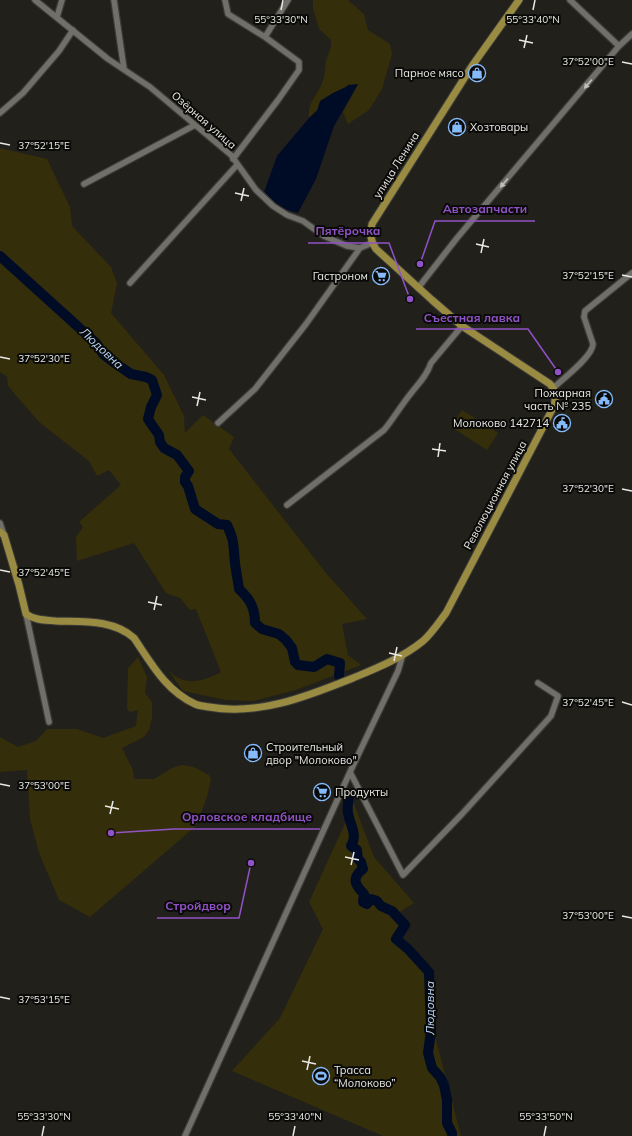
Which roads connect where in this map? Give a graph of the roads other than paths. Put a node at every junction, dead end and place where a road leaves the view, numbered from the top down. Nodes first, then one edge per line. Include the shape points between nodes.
1 (35, 0) edge
2 (62, 0) edge
3 (114, 0) edge
4 (225, 0) edge
5 (288, 0) edge
6 (519, 0) edge
7 (570, 0) edge
8 (57, 17) junction
9 (73, 30) junction
10 (632, 34) edge
11 (265, 37) junction
12 (619, 46) junction
13 (124, 70) junction
14 (0, 113) edge
15 (196, 125) junction
16 (233, 159) junction
17 (237, 165) junction
18 (84, 184) dead end
19 (372, 243) junction
20 (360, 248) junction
21 (632, 273) edge
22 (130, 283) dead end
23 (418, 288) junction
24 (462, 326) junction
25 (554, 388) junction
26 (218, 422) dead end
27 (287, 505) dead end
28 (0, 523) edge
29 (2, 533) edge
30 (26, 614) junction
31 (403, 654) junction
32 (538, 683) dead end
33 (49, 722) dead end
34 (350, 772) junction
35 (185, 1136) edge

1 - 8 street, Озёрная улица
2 - 8 street
3 - 13 street
4 - 11 street via 228,14
5 - 11 street
6 - 19 main road, улица Ленина via 472,66 372,224
7 - 12 street
8 - 9 street, Озёрная улица
9 - 13 street, Озёрная улица
9 - 14 street via 23,93
10 - 12 street
11 - 16 street via 299,62 299,70
12 -> 23 street
13 - 15 street, Озёрная улица via 150,87
15 - 16 street, Озёрная улица
15 - 18 street
16 - 17 street, Озёрная улица
17 - 20 street, Озёрная улица via 256,190 273,206 303,221 324,236 347,246
17 - 22 street
19 - 20 street
19 - 23 main road
20 - 26 street via 306,324 255,389
21 - 25 street via 585,311 584,317 593,347
23 - 24 main road
24 - 25 main road
24 - 27 street via 431,363 422,381 384,430
25 - 31 main road, Революционная улица via 554,406 446,613 423,641
28 - 29 street
29 - 30 main road
30 - 31 main road, Революционная улица via 50,621 101,623 128,633 166,684 196,705 214,708 246,709 298,699 366,673
30 - 33 street
31 - 34 street via 398,671
32 - 34 street via 558,696 551,716 462,814 403,874
34 - 35 street

